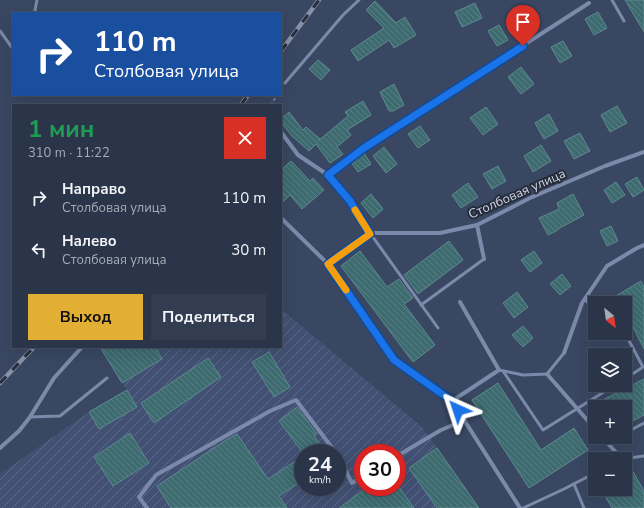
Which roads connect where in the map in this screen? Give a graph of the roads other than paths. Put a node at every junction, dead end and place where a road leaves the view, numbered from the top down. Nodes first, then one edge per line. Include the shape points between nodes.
1 (37, 0) edge
2 (359, 0) edge
3 (612, 0) edge
4 (589, 3) dead end
5 (36, 12) edge
6 (624, 21) dead end
7 (0, 31) edge
8 (12, 48) edge
9 (285, 82) dead end
10 (282, 133) edge
11 (364, 148) joint
12 (644, 152) edge
13 (328, 175) junction
14 (282, 219) edge
15 (477, 225) junction
16 (370, 234) junction
17 (644, 245) edge
18 (484, 259) joint
19 (328, 264) junction
20 (585, 298) junction
21 (460, 302) dead end
22 (588, 303) edge
23 (421, 305) junction
24 (438, 328) dead end
25 (629, 340) edge
26 (81, 348) edge
27 (564, 353) joint
28 (501, 371) junction
29 (547, 374) junction
30 (632, 374) edge
31 (106, 378) dead end
32 (603, 392) edge
33 (452, 401) junction
34 (577, 408) junction
35 (30, 417) junction
36 (465, 420) junction
37 (588, 421) edge
38 (644, 423) edge
39 (632, 429) edge
40 (329, 444) edge
41 (609, 444) edge
42 (0, 448) edge
43 (406, 451) edge
44 (616, 452) edge
45 (644, 457) edge
46 (632, 458) edge
47 (346, 471) edge
48 (588, 477) edge
49 (354, 482) edge
50 (574, 484) junction
51 (147, 508) edge
52 (521, 508) edge
53 (584, 508) edge

1 - 5 lane
2 - 9 lane
3 - 6 lane
4 - 11 street
7 - 8 lane
10 - 13 street via 298,155
11 - 13 lane
12 - 15 street, Столбовая улица via 544,192
13 - 16 street via 350,201
14 - 19 street
15 - 16 street, Столбовая улица via 440,233
15 - 18 street
16 - 19 street
16 - 23 lane
17 - 20 street via 608,266
18 - 23 lane
19 - 33 street via 394,360
20 - 22 lane
20 - 27 street
21 - 28 street
23 - 24 lane
25 - 30 lane via 643,367
26 - 35 street via 54,378
27 - 29 lane
28 - 29 lane via 523,375
28 - 33 street
28 - 34 lane via 542,430
29 - 34 street
31 - 35 lane via 60,416
32 - 34 lane
33 - 36 street
34 - 37 street
35 - 42 street
36 - 43 street via 441,430
36 - 52 street
38 - 39 lane
40 - 51 street via 296,400 156,476 139,497
41 - 44 street
45 - 46 lane
47 - 49 street via 352,483
48 - 50 lane
50 - 52 lane
50 - 53 lane

